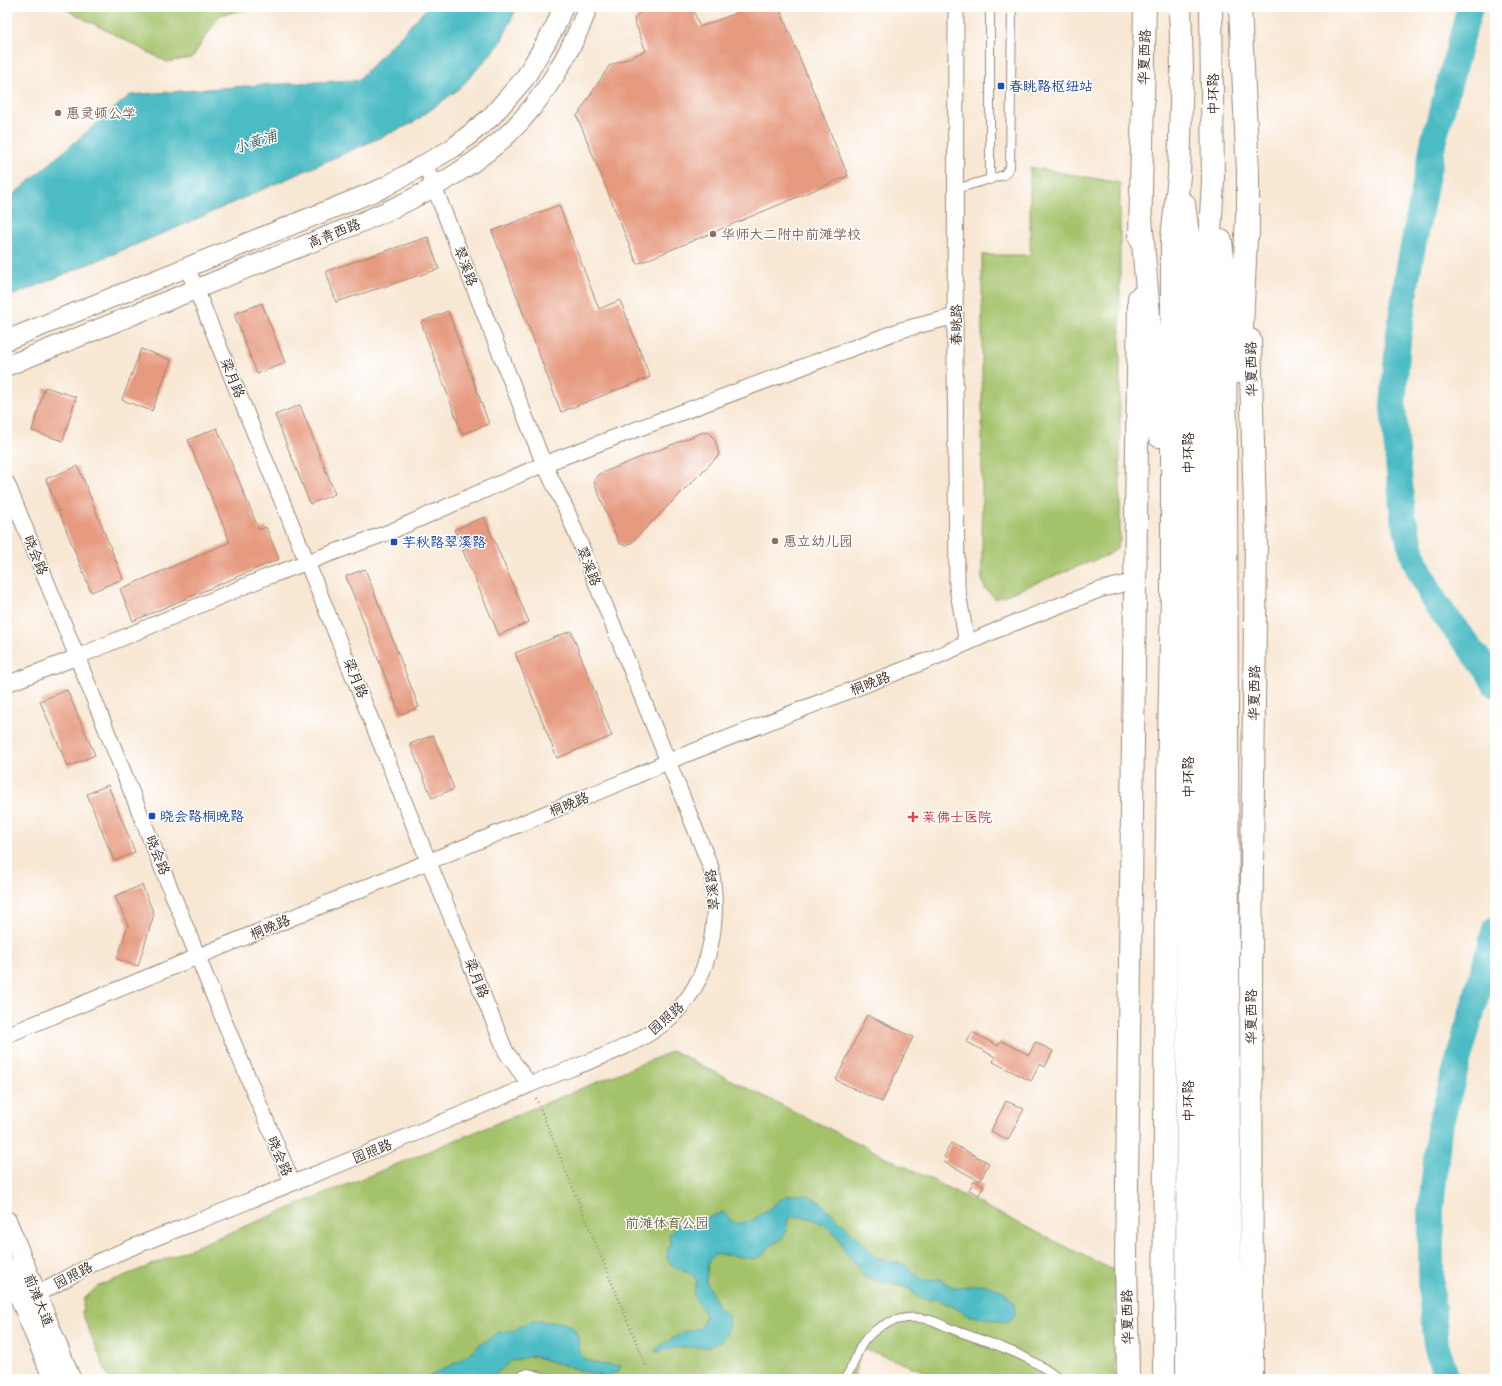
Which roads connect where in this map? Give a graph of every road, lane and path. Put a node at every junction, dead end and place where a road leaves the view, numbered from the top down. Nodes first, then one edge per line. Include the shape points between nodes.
1 (562, 7) edge
2 (588, 7) edge
3 (956, 7) edge
4 (990, 7) edge
5 (1012, 7) edge
6 (1145, 7) edge
7 (1180, 7) edge
8 (1211, 7) edge
9 (1240, 7) edge
10 (425, 164) junction
11 (1180, 176) junction
12 (990, 180) junction
13 (1213, 181) junction
14 (434, 186) junction
15 (956, 189) junction
16 (1247, 215) junction
17 (1141, 218) junction
18 (187, 267) junction
19 (196, 289) junction
20 (956, 316) junction
21 (7, 340) edge
22 (7, 366) edge
23 (544, 464) junction
24 (7, 483) edge
25 (308, 563) junction
26 (1135, 581) junction
27 (1172, 592) junction
28 (1228, 623) junction
29 (967, 643) junction
30 (77, 657) junction
31 (7, 684) edge
32 (669, 761) junction
33 (430, 860) junction
34 (198, 957) junction
35 (701, 974) joint
36 (7, 1035) edge
37 (530, 1085) junction
38 (292, 1182) junction
39 (7, 1221) edge
40 (7, 1267) edge
41 (29, 1298) junction
42 (646, 1366) dead end
43 (53, 1379) edge
44 (72, 1379) edge
45 (513, 1379) edge
46 (551, 1379) edge
47 (844, 1379) edge
48 (1059, 1379) edge
49 (1128, 1379) edge
50 (1164, 1379) edge
51 (1187, 1379) edge
52 (1209, 1379) edge
53 (1232, 1379) edge
54 (1252, 1379) edge

1 - 10 street, 高青西路 via 555,27 525,78 491,117 453,148
2 - 14 street, 高青西路 via 577,37 539,98 508,134 466,168
3 - 15 street, 春眺路
4 - 12 lane
5 - 12 lane via 1010,167 1004,175
6 - 17 main road, 华夏西路
7 - 11 main road, 中环路
8 - 13 main road, 中环路
9 - 16 main road, 华夏西路 via 1248,172
10 - 14 street, 翠溪路
10 - 18 street, 高青西路 via 383,188
11 - 27 main road, 中环路 via 1172,238
11 - 51 main road, 中环路 via 1189,242
12 - 15 lane
13 - 28 main road, 中环路 via 1225,276
13 - 52 main road, 中环路 via 1209,258 1207,679
14 - 19 street, 高青西路 via 393,209
14 - 23 street, 翠溪路
15 - 20 street, 春眺路
16 - 28 main road
16 - 54 main road, 华夏西路 via 1256,543 1251,940
17 - 26 main road, 华夏西路
17 - 27 main road
18 - 19 street, 梁月路
18 - 21 street, 高青西路
19 - 22 street, 高青西路
19 - 25 street, 梁月路
20 - 23 street via 901,330
20 - 29 street, 春眺路 via 957,587
23 - 25 street via 392,531
23 - 32 street, 翠溪路 via 567,511
24 - 30 street, 晓会路
25 - 30 street via 264,578
25 - 33 street, 梁月路
26 - 29 street, 桐晚路 via 1099,590
26 - 49 main road, 华夏西路 via 1127,1233
27 - 50 main road, 中环路 via 1166,879
28 - 53 main road, 中环路
29 - 32 street, 桐晚路
30 - 31 street
30 - 34 street, 晓会路
32 - 33 street, 桐晚路
32 - 35 street, 翠溪路 via 711,868 715,891 715,921 710,948
33 - 34 street, 桐晚路
33 - 37 street, 梁月路 via 506,1052
34 - 36 street, 桐晚路
34 - 38 street, 晓会路
35 - 37 street, 园照路 via 688,998 654,1031 630,1044
37 - 38 street, 园照路
37 - 42 path
38 - 41 street, 园照路 via 93,1264
39 - 41 street, 前滩大道
40 - 41 street, 前滩大道
41 - 43 street, 前滩大道
41 - 44 street, 前滩大道
45 - 46 lane via 528,1373
47 - 48 lane via 862,1342 878,1328 904,1318 927,1319 972,1336 1027,1359

